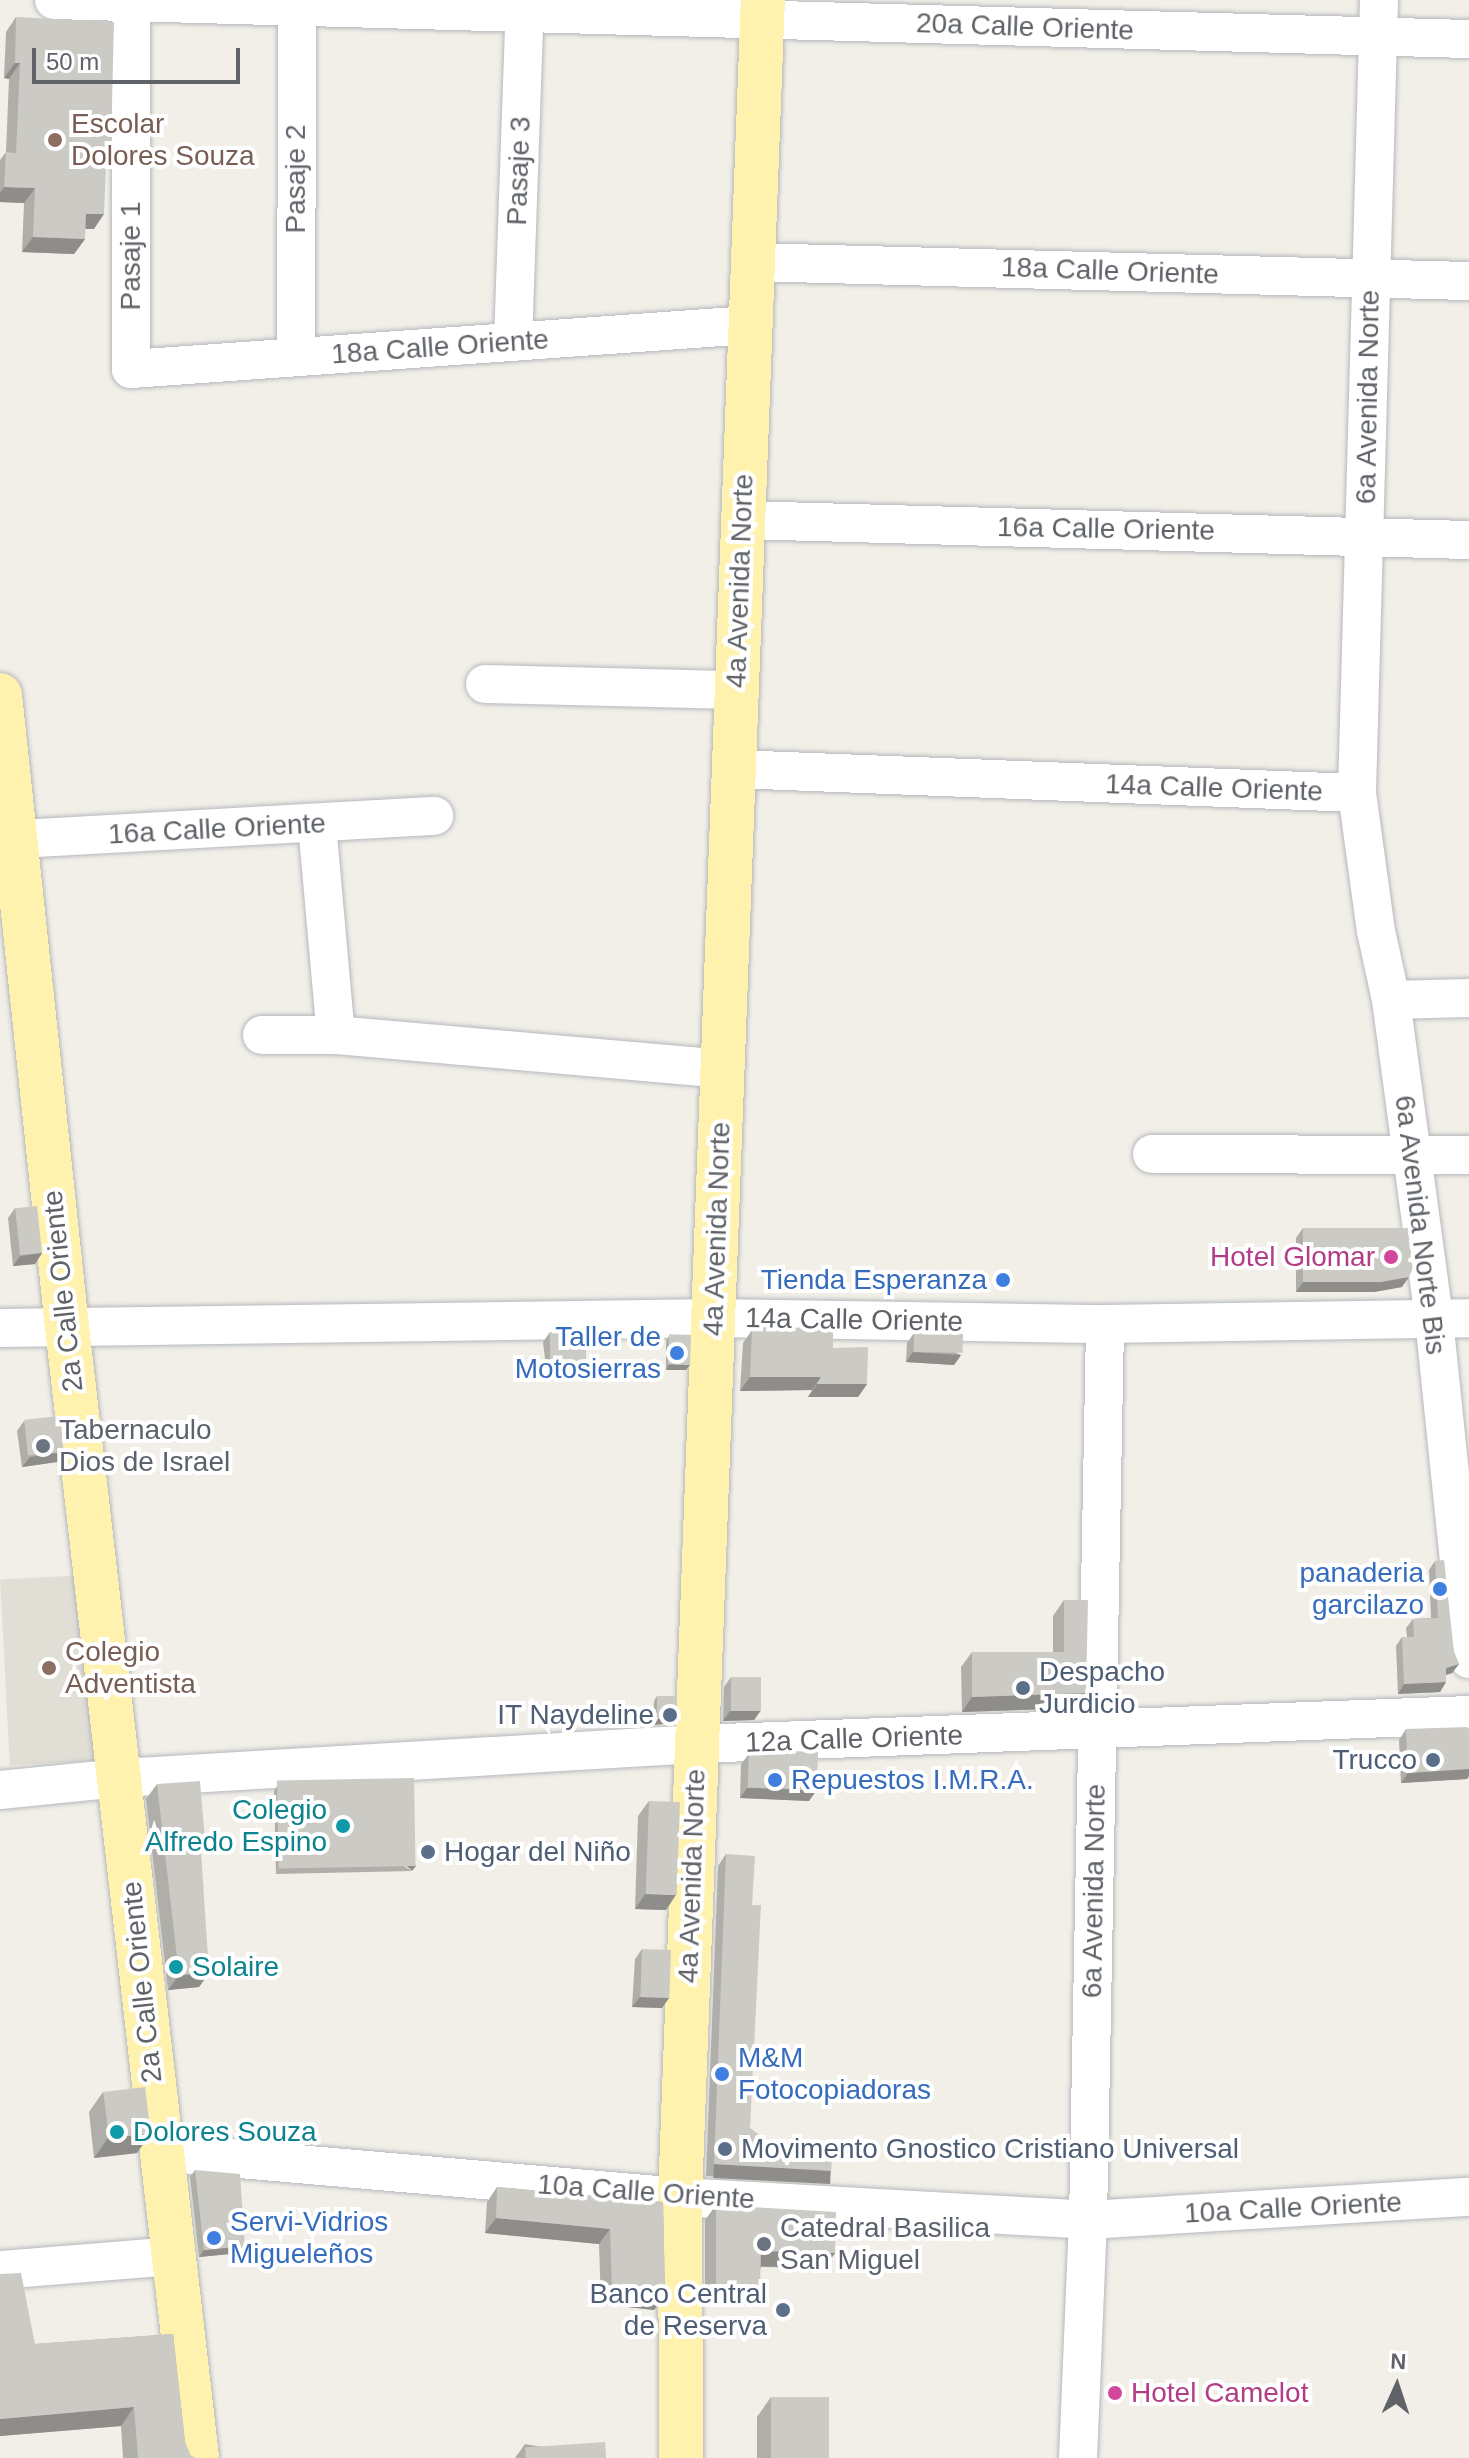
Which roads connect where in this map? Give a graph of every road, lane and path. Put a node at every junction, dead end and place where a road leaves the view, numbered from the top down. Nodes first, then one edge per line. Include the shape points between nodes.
1 (54, 0) edge
2 (131, 1) edge
3 (296, 3) edge
4 (524, 6) edge
5 (762, 10) edge
6 (1378, 18) edge
7 (1469, 39) edge
8 (751, 262) junction
9 (1370, 278) junction
10 (1469, 281) edge
11 (749, 325) junction
12 (513, 342) junction
13 (296, 357) junction
14 (131, 369) joint
15 (742, 520) junction
16 (1365, 536) junction
17 (1469, 540) edge
18 (485, 684) dead end
19 (737, 690) junction
20 (0, 695) edge
21 (734, 769) junction
22 (1357, 793) junction
23 (434, 816) dead end
24 (317, 824) junction
25 (7, 840) edge
26 (1469, 998) edge
27 (1391, 1000) junction
28 (262, 1035) dead end
29 (336, 1035) junction
30 (723, 1062) junction
31 (1152, 1154) dead end
32 (1469, 1155) edge
33 (1412, 1156) junction
34 (714, 1318) junction
35 (1451, 1318) edge
36 (1105, 1324) junction
37 (67, 1327) junction
38 (0, 1328) edge
39 (1469, 1659) edge
40 (1469, 1715) edge
41 (1097, 1730) junction
42 (697, 1744) junction
43 (121, 1778) junction
44 (0, 1790) edge
45 (159, 2152) junction
46 (680, 2197) junction
47 (1469, 2197) edge
48 (1088, 2220) junction
49 (175, 2256) junction
50 (0, 2270) edge
51 (197, 2458) edge
52 (681, 2458) edge
53 (1078, 2458) edge

1 - 2 street, 20a Calle Oriente
2 - 3 street, 20a Calle Oriente
2 - 14 street, Pasaje 1
3 - 4 street, 20a Calle Oriente
3 - 13 street, Pasaje 2
4 - 5 street, 20a Calle Oriente
4 - 12 street, Pasaje 3
5 - 6 street, 20a Calle Oriente
5 - 8 main road, 4a Avenida Norte
6 - 7 street, 20a Calle Oriente
6 - 9 street, 6a Avenida Norte
8 - 9 street, 18a Calle Oriente
8 - 11 main road, 4a Avenida Norte
9 - 10 street, 18a Calle Oriente
9 - 16 street, 6a Avenida Norte
11 - 12 street, 18a Calle Oriente
11 - 15 main road, 4a Avenida Norte
12 - 13 street, 18a Calle Oriente
13 - 14 street, 18a Calle Oriente
15 - 16 street, 16a Calle Oriente
15 - 19 main road, 4a Avenida Norte
16 - 17 street, 16a Calle Oriente
16 - 22 street, 6a Avenida Norte
18 - 19 street
19 - 21 main road, 4a Avenida Norte
20 - 25 main road, 2a Calle Oriente
21 - 22 street, 14a Calle Oriente
21 - 30 main road, 4a Avenida Norte
22 - 27 street, 6a Avenida Norte Bis
23 - 24 street, 16a Calle Oriente
24 - 25 street, 16a Calle Oriente
24 - 29 street
25 - 37 main road, 2a Calle Oriente
26 - 27 street
27 - 33 street, 6a Avenida Norte Bis
28 - 29 street
29 - 30 street
30 - 34 main road, 4a Avenida Norte
31 - 33 street
32 - 33 street
33 - 35 street, 6a Avenida Norte Bis
34 - 36 street, 14a Calle Oriente
34 - 37 street, 14a Calle Oriente
34 - 42 main road, 4a Avenida Norte
35 - 36 street, 14a Calle Oriente
35 - 39 street, 6a Avenida Norte Bis
36 - 41 street, 6a Avenida Norte
37 - 38 street, 14a Calle Oriente
37 - 43 main road, 2a Calle Oriente
40 - 41 street, 12a Calle Oriente
41 - 42 street, 12a Calle Oriente
41 - 48 street, 6a Avenida Norte
42 - 43 street, 12a Calle Oriente
42 - 46 main road, 4a Avenida Norte
43 - 44 street, 12a Calle Oriente
43 - 45 main road, 2a Calle Oriente
45 - 46 street, 10a Calle Oriente
45 - 49 main road, 2a Calle Oriente
46 - 48 street, 10a Calle Oriente
46 - 52 main road, 4a Avenida Norte
47 - 48 street, 10a Calle Oriente
48 - 53 street, 6a Avenida Norte
49 - 50 street
49 - 51 main road, 2a Calle Oriente

